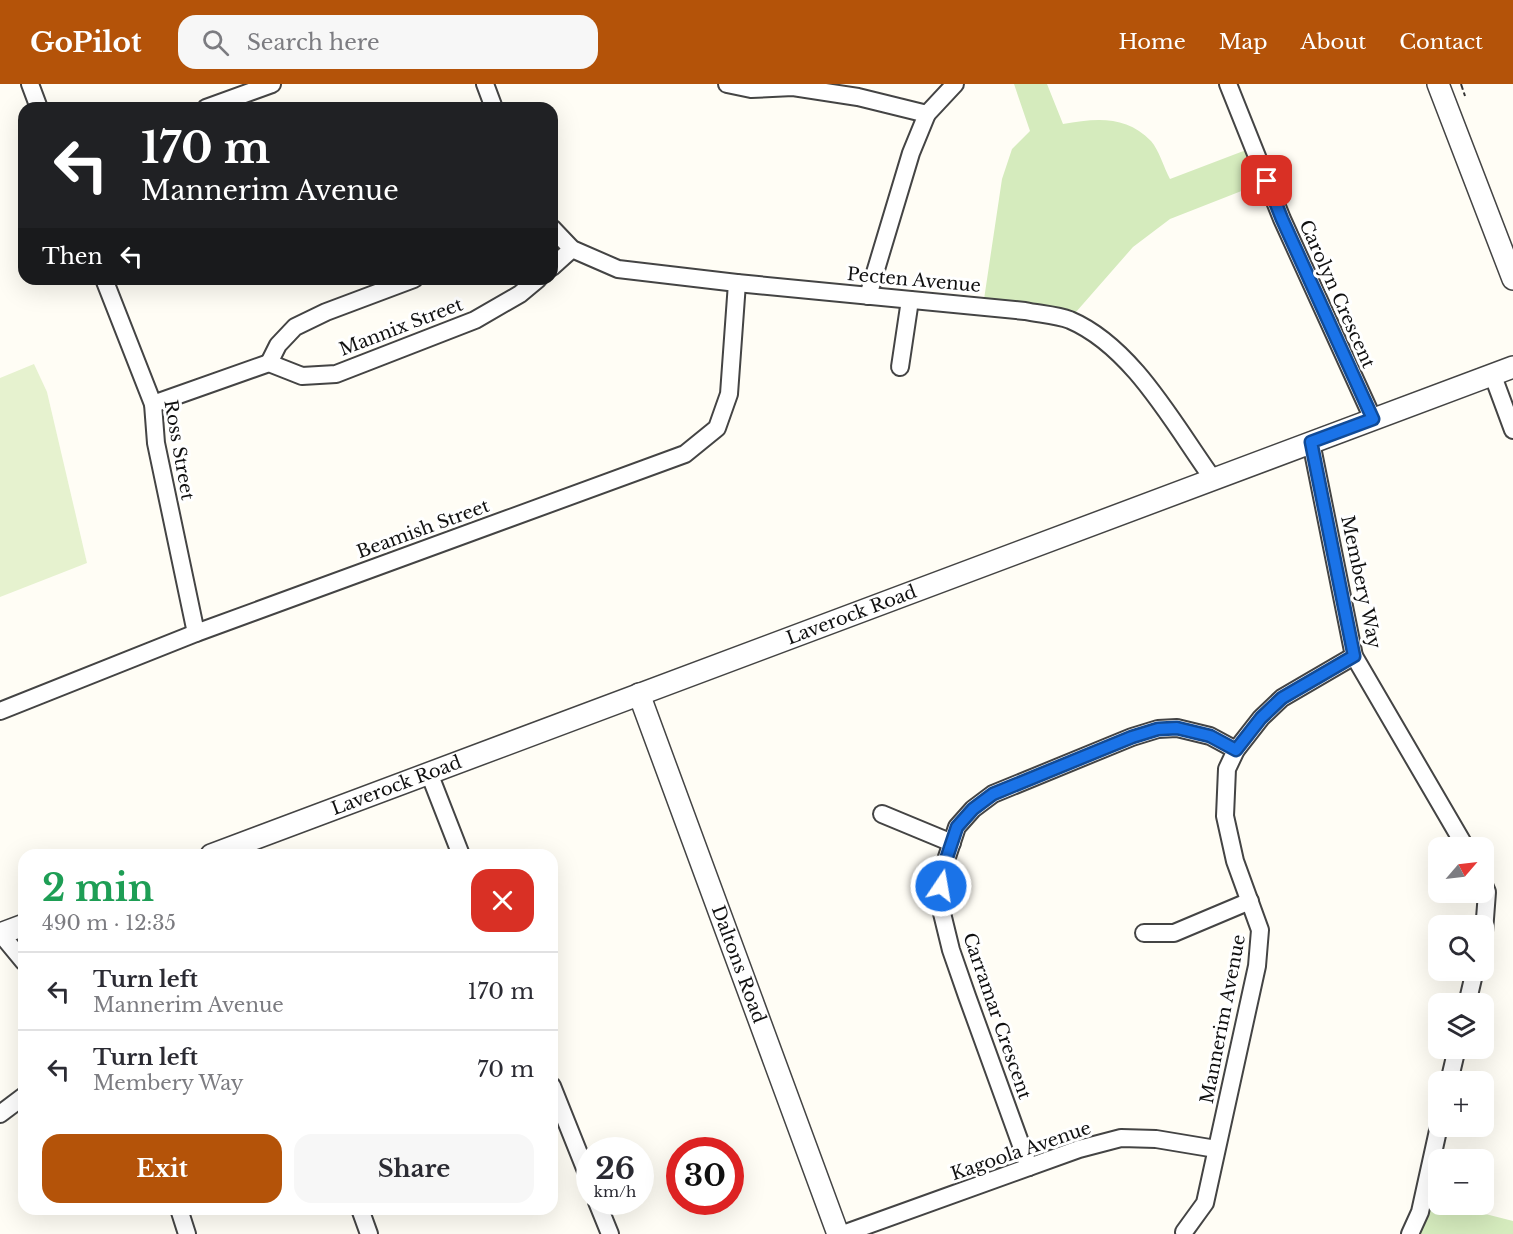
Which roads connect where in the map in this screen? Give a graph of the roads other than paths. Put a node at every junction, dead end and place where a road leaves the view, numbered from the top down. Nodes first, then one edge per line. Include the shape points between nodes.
1 (30, 84) edge
2 (272, 84) edge
3 (485, 84) edge
4 (727, 84) edge
5 (955, 84) edge
6 (1230, 84) edge
7 (1438, 84) edge
8 (37, 102) edge
9 (222, 102) edge
10 (492, 102) edge
11 (927, 114) junction
12 (558, 234) edge
13 (572, 249) junction
14 (558, 262) edge
15 (1513, 279) edge
16 (737, 284) junction
17 (106, 285) edge
18 (398, 285) edge
19 (531, 285) edge
20 (868, 296) junction
21 (910, 300) junction
22 (269, 363) junction
23 (900, 367) dead end
24 (1513, 368) edge
25 (1493, 376) junction
26 (153, 404) junction
27 (1373, 419) junction
28 (1513, 430) edge
29 (1311, 442) junction
30 (1213, 479) junction
31 (196, 633) junction
32 (1354, 656) junction
33 (639, 694) junction
34 (0, 711) edge
35 (1236, 750) junction
36 (429, 773) junction
37 (882, 814) dead end
38 (1460, 837) edge
39 (952, 843) junction
40 (227, 849) edge
41 (459, 849) edge
42 (1250, 901) junction
43 (18, 927) edge
44 (1144, 933) dead end
45 (1, 934) edge
46 (18, 955) edge
47 (18, 1100) edge
48 (558, 1101) edge
49 (0, 1114) edge
50 (1437, 1137) edge
51 (576, 1146) edge
52 (1216, 1149) junction
53 (1029, 1167) junction
54 (181, 1215) edge
55 (362, 1215) edge
56 (602, 1215) edge
57 (1184, 1232) dead end
58 (187, 1234) edge
59 (369, 1234) edge
60 (610, 1234) edge
61 (838, 1234) edge
62 (843, 1234) edge
63 (1410, 1234) edge

1 - 8 street
2 - 9 street
3 - 10 street
4 - 11 street via 751,89 793,87 858,97
5 - 11 street
6 - 27 street, Carolyn Crescent via 1282,219
7 - 15 street
11 - 20 street via 911,153
12 - 13 street, Pecten Avenue
13 - 14 street
13 - 16 street, Pecten Avenue via 618,269
16 - 20 street, Pecten Avenue
16 - 31 street, Beamish Street via 729,394 717,428 685,454
17 - 26 street, Ross Street
18 - 22 street via 295,327 278,345
19 - 22 street, Mannix Street via 475,320 336,374 302,376
20 - 21 street, Pecten Avenue
21 - 23 street
21 - 30 street, Pecten Avenue via 1025,311 1069,320 1096,335 1134,368
22 - 26 street
24 - 25 street, Laverock Road
25 - 27 street, Laverock Road
25 - 28 street
26 - 31 street, Ross Street via 156,443
27 - 29 street, Laverock Road
29 - 30 street, Laverock Road
29 - 32 street, Membery Way
30 - 33 street, Laverock Road
31 - 34 street, Beamish Street
32 - 35 street, Mannerim Avenue via 1282,698
32 - 38 street, Membery Way
33 - 36 street, Laverock Road
33 - 61 street, Daltons Road
35 - 39 street, Carramar Crescent via 1210,736 1177,728 1132,737 993,794 957,827
35 - 42 street, Mannerim Avenue via 1227,769 1225,816 1235,861
36 - 40 street, Laverock Road
36 - 41 street
37 - 39 street
39 - 53 street, Carramar Crescent via 942,872 939,901 951,950
42 - 44 street via 1174,933
42 - 52 street, Mannerim Avenue via 1260,930 1257,966
43 - 45 street
45 - 46 street
47 - 49 street
48 - 51 street
50 - 63 street via 1420,1212
52 - 53 street, Kagoola Avenue via 1156,1139 1121,1138
52 - 57 street, Mannerim Avenue via 1205,1203
53 - 62 street, Kagoola Avenue
54 - 58 street
55 - 59 street
56 - 60 street

